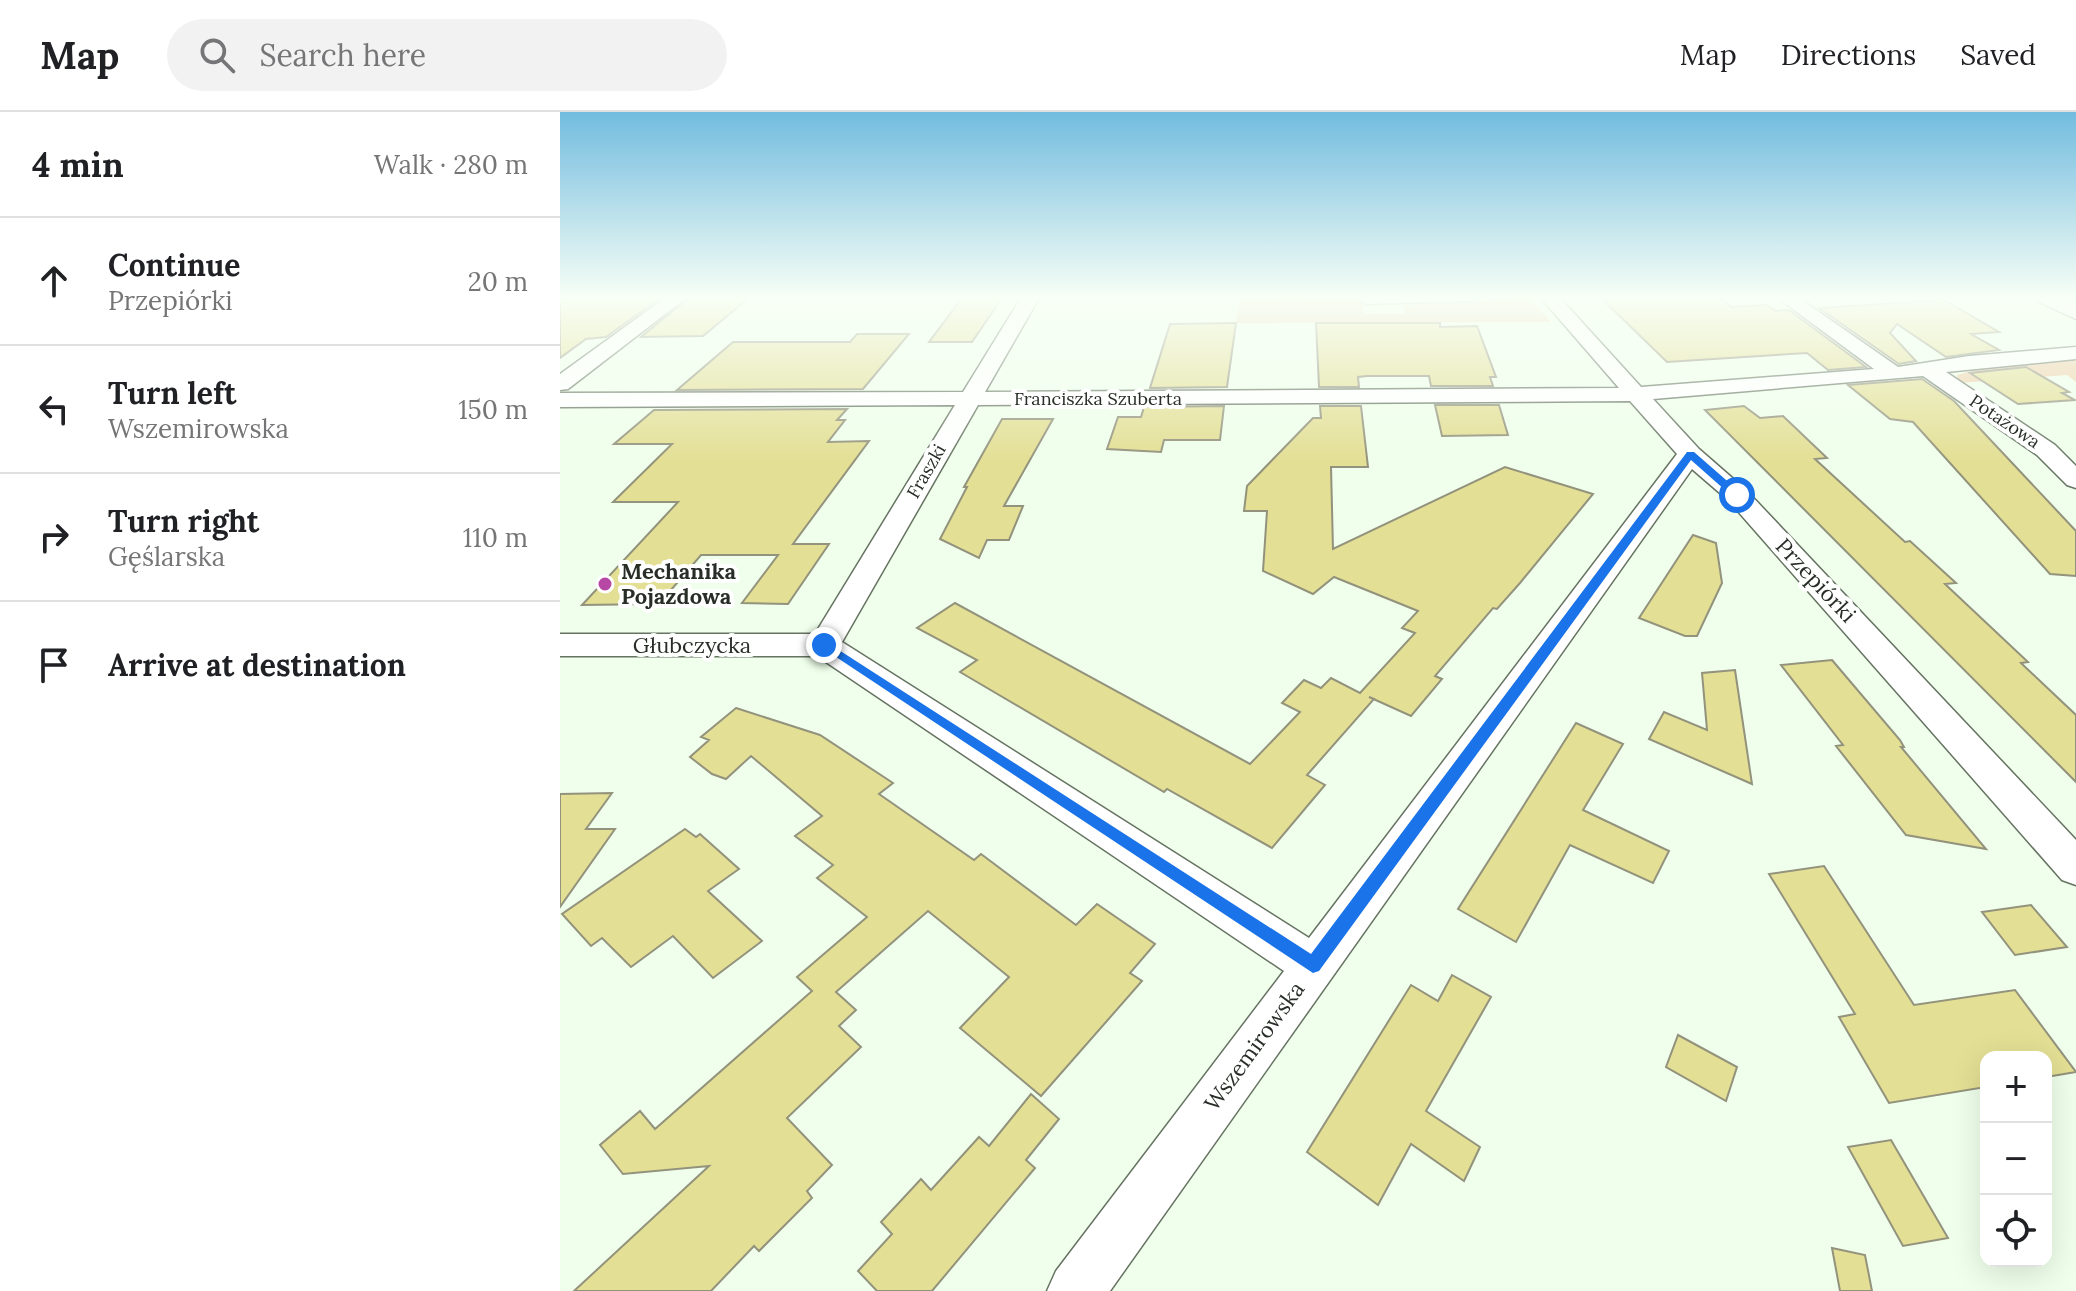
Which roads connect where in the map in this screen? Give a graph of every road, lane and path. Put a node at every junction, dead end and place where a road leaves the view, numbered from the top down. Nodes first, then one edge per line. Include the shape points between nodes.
1 (602, 353) edge
2 (997, 353) edge
3 (1599, 353) edge
4 (1864, 353) edge
5 (2076, 353) edge
6 (1929, 370) junction
7 (1894, 374) junction
8 (560, 384) edge
9 (1635, 394) junction
10 (969, 399) junction
11 (560, 400) edge
12 (1690, 454) junction
13 (2076, 480) edge
14 (560, 645) edge
15 (824, 645) junction
16 (2076, 868) edge
17 (1313, 965) junction
18 (1076, 1291) edge

1 - 8 street
2 - 10 street, Fraszki
3 - 9 street, Przepiórki
4 - 7 street
5 - 6 street, Franciszka Szuberta
6 - 7 street, Franciszka Szuberta
6 - 13 street, Potażowa via 2046,450
7 - 9 street, Franciszka Szuberta
9 - 10 street, Franciszka Szuberta
9 - 12 street, Przepiórki
10 - 11 street, Franciszka Szuberta
10 - 15 street, Fraszki
12 - 16 street, Przepiórki via 1737,495
12 - 17 street, Wszemirowska
14 - 15 street, Głubczycka
15 - 17 street
17 - 18 street, Wszemirowska

